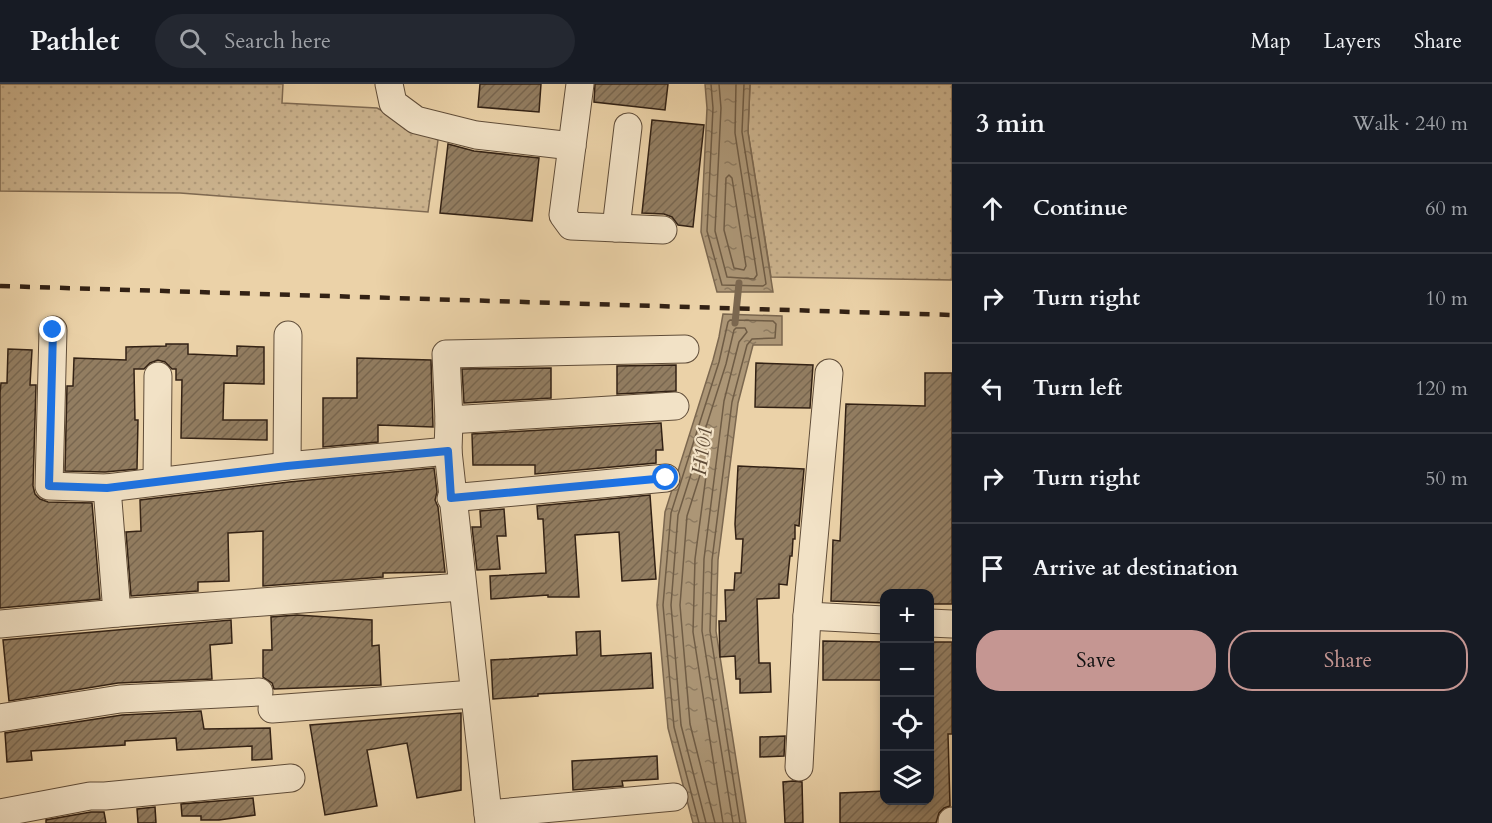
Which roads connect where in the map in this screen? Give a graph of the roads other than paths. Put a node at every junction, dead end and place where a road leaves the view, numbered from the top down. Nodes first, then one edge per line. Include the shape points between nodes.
1 (389, 84) edge
2 (580, 84) edge
3 (628, 127) dead end
4 (572, 147) junction
5 (616, 228) junction
6 (663, 230) dead end
7 (53, 330) dead end
8 (288, 335) dead end
9 (684, 349) dead end
10 (829, 373) dead end
11 (159, 376) dead end
12 (675, 406) dead end
13 (449, 420) junction
14 (448, 451) junction
15 (287, 466) junction
16 (666, 478) dead end
17 (157, 481) junction
18 (107, 488) junction
19 (451, 498) junction
20 (461, 586) junction
21 (117, 613) junction
22 (807, 616) junction
23 (880, 620) edge
24 (934, 623) edge
25 (0, 624) edge
26 (952, 624) edge
27 (474, 694) junction
28 (0, 718) edge
29 (799, 767) dead end
30 (291, 778) dead end
31 (674, 797) dead end
32 (0, 814) edge
33 (488, 818) edge
34 (1, 823) edge

1 - 4 street via 393,103 416,120 476,135
2 - 4 street
3 - 5 street
4 - 5 street via 563,215 571,226
5 - 6 street
7 - 18 street via 49,486
8 - 15 street
9 - 13 street via 446,354
10 - 22 street
11 - 17 street
12 - 13 street
13 - 14 street
14 - 15 street
14 - 19 street
15 - 17 street
16 - 19 street
17 - 18 street
18 - 21 street
19 - 20 street
20 - 21 street
20 - 27 street
21 - 25 street
22 - 23 street
22 - 29 street
24 - 26 street
27 - 28 street via 265,700 120,699
27 - 33 street
30 - 32 street via 90,796
31 - 33 street
32 - 34 street

